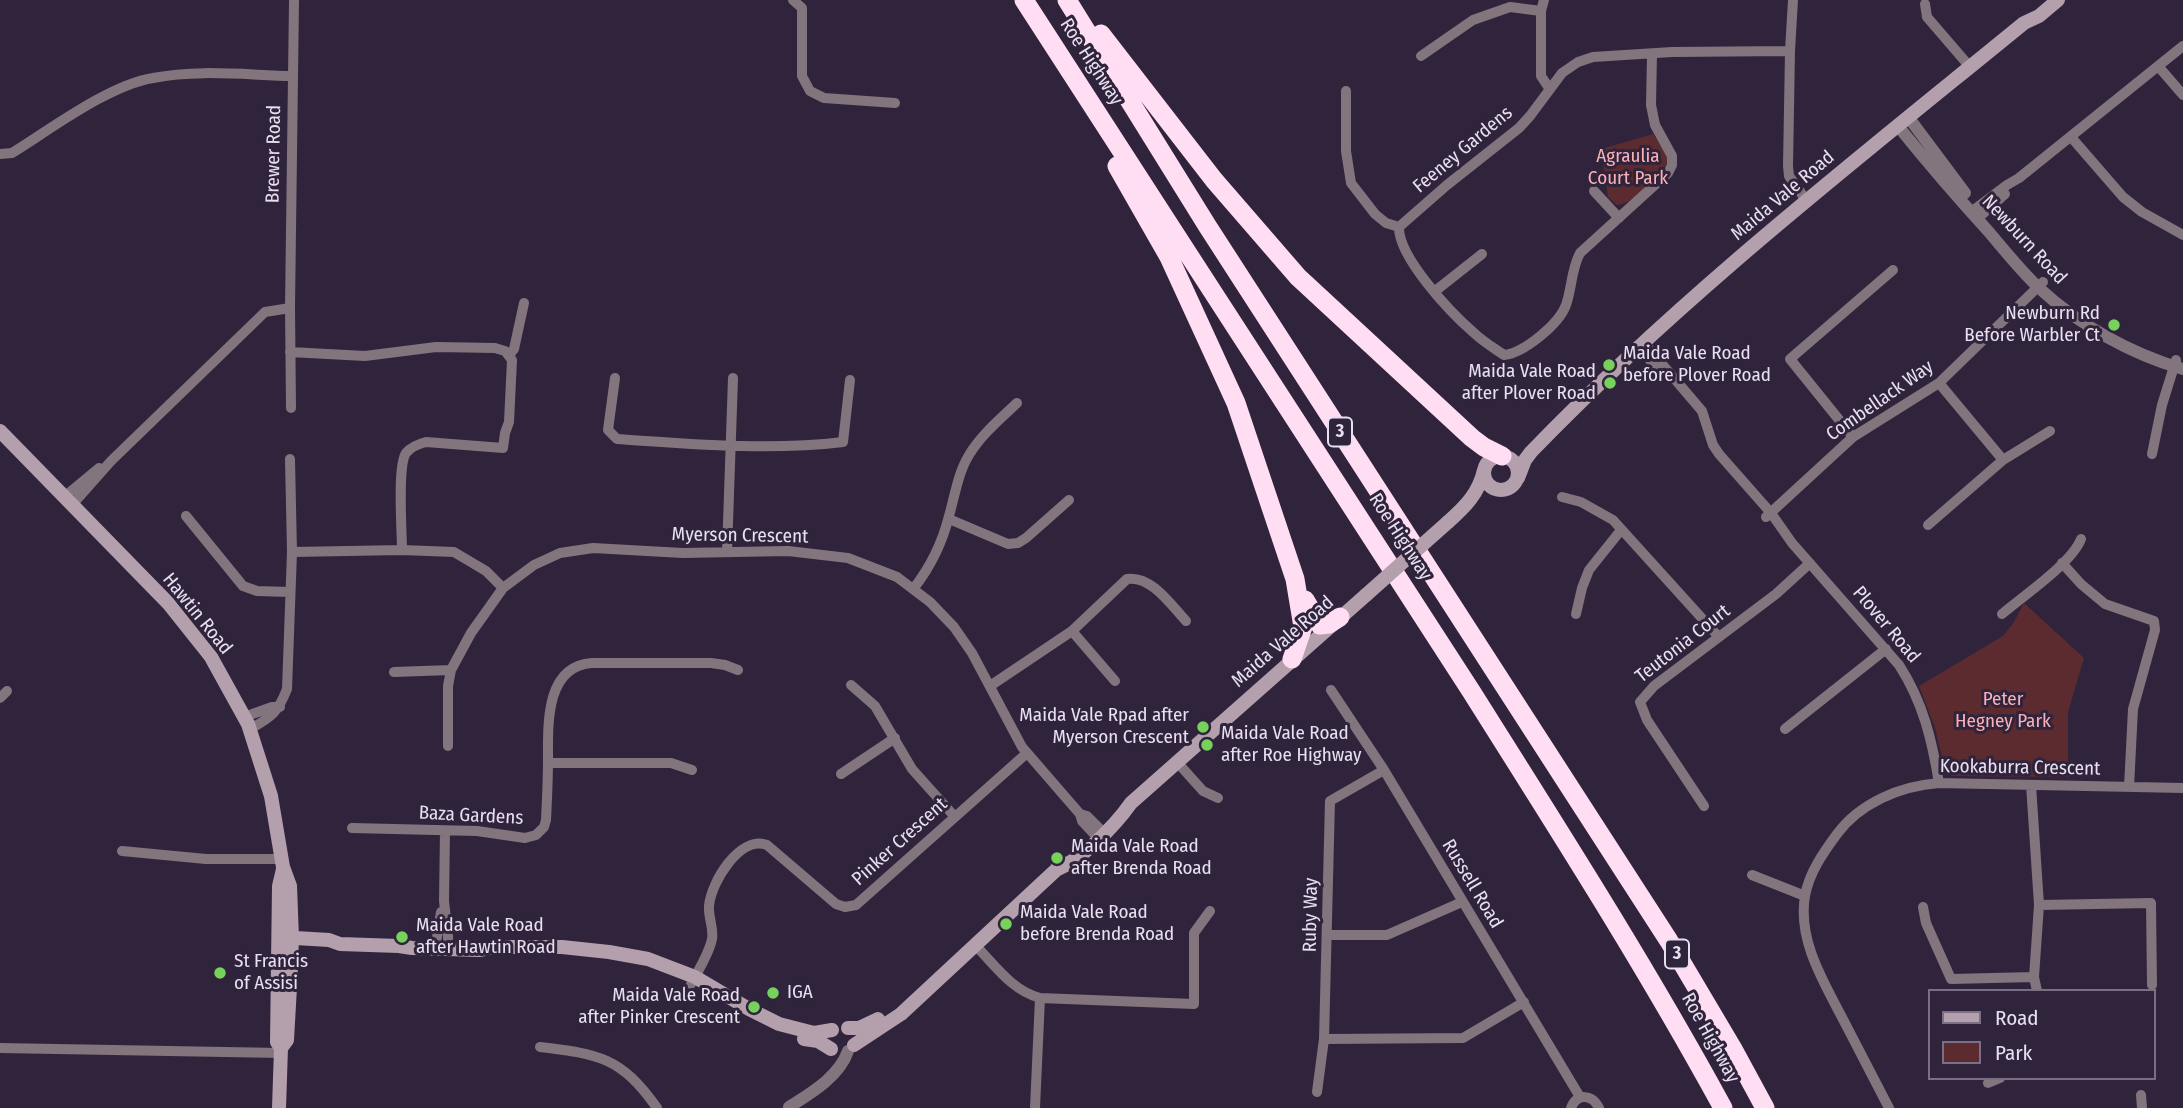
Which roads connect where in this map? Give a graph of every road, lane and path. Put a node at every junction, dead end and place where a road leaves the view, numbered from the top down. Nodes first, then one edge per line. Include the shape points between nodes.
1 (294, 0) edge
2 (793, 0) edge
3 (1024, 0) edge
4 (1067, 0) edge
5 (1076, 0) edge
6 (1544, 0) edge
7 (1793, 0) edge
8 (2045, 0) edge
9 (2058, 0) edge
10 (1925, 4) dead end
11 (1541, 11) junction
12 (2024, 23) junction
13 (2183, 46) edge
14 (1790, 51) junction
15 (1653, 54) junction
16 (1421, 56) dead end
17 (2158, 66) junction
18 (1970, 67) junction
19 (1068, 68) junction
20 (292, 76) junction
21 (1549, 88) junction
22 (1346, 91) dead end
23 (2183, 95) edge
24 (895, 103) dead end
25 (1903, 122) junction
26 (2071, 137) junction
27 (0, 154) edge
28 (1594, 191) dead end
29 (1809, 198) junction
30 (1977, 213) junction
31 (1619, 218) junction
32 (1399, 228) junction
33 (2183, 235) edge
34 (1482, 254) dead end
35 (1894, 270) dead end
36 (2041, 285) junction
37 (1434, 292) junction
38 (524, 303) dead end
39 (290, 308) junction
40 (1642, 346) junction
41 (290, 352) junction
42 (509, 355) junction
43 (2179, 364) edge
44 (615, 377) dead end
45 (733, 378) dead end
46 (850, 380) dead end
47 (1939, 383) junction
48 (1017, 403) dead end
49 (1575, 407) junction
50 (291, 408) dead end
51 (0, 431) edge
52 (2050, 431) dead end
53 (1853, 437) junction
54 (730, 447) junction
55 (2152, 454) dead end
56 (1503, 456) junction
57 (290, 459) dead end
58 (2003, 460) junction
59 (1484, 470) junction
60 (1518, 478) junction
61 (1506, 490) junction
62 (1562, 497) dead end
63 (1069, 500) dead end
64 (68, 501) junction
65 (1462, 509) junction
66 (1768, 515) junction
67 (186, 516) dead end
68 (949, 519) junction
69 (1928, 524) dead end
70 (1621, 530) junction
71 (2081, 539) dead end
72 (402, 550) junction
73 (292, 552) junction
74 (727, 552) junction
75 (1810, 563) junction
76 (2062, 563) junction
77 (1295, 579) junction
78 (503, 588) junction
79 (914, 588) junction
80 (290, 592) junction
81 (1576, 614) dead end
82 (2002, 614) dead end
83 (1340, 617) junction
84 (1186, 621) dead end
85 (1072, 631) junction
86 (1718, 636) junction
87 (1886, 649) junction
88 (1292, 659) junction
89 (450, 670) junction
90 (738, 670) dead end
91 (394, 671) dead end
92 (1115, 681) dead end
93 (851, 685) dead end
94 (990, 687) junction
95 (1331, 690) dead end
96 (247, 723) junction
97 (1785, 729) dead end
98 (895, 738) junction
99 (448, 746) dead end
100 (1027, 752) junction
101 (548, 762) junction
102 (1177, 762) junction
103 (692, 770) dead end
104 (1384, 770) junction
105 (841, 774) dead end
106 (1939, 783) junction
107 (2031, 785) junction
108 (2129, 787) junction
109 (2183, 788) edge
110 (1218, 798) dead end
111 (1704, 806) dead end
112 (955, 817) junction
113 (352, 828) dead end
114 (444, 831) junction
115 (1098, 833) junction
116 (122, 851) dead end
117 (282, 863) junction
118 (1752, 875) dead end
119 (1805, 896) junction
120 (1462, 902) junction
121 (2039, 905) junction
122 (1923, 907) dead end
123 (1210, 911) dead end
124 (1616, 921) junction
125 (1328, 935) junction
126 (285, 943) junction
127 (441, 945) junction
128 (975, 945) junction
129 (947, 969) junction
130 (2034, 977) junction
131 (693, 981) junction
132 (2152, 985) dead end
133 (2037, 989) edge
134 (1040, 998) junction
135 (1524, 1002) junction
136 (848, 1028) junction
137 (832, 1030) junction
138 (1324, 1039) junction
139 (540, 1047) dead end
140 (0, 1048) edge
141 (851, 1048) junction
142 (831, 1049) junction
143 (281, 1051) junction
144 (1995, 1080) edge
145 (1988, 1083) dead end
146 (1317, 1092) dead end
147 (2141, 1096) dead end
148 (1580, 1097) junction
149 (788, 1107) edge
150 (279, 1108) edge
151 (657, 1108) edge
152 (1035, 1108) edge
153 (1570, 1108) edge
154 (1599, 1108) edge
155 (1716, 1108) edge
156 (1723, 1108) edge
157 (1767, 1108) edge
158 (1889, 1108) edge
159 (2142, 1108) edge

1 - 20 street, Brewer Road
2 - 24 street via 802,8 802,76 810,91 824,98
3 - 19 highway, Roe Highway / 3
4 - 157 highway, Roe Highway / 3 via 1208,227 1669,941
5 - 56 highway via 1214,180 1298,277 1472,438
6 - 11 street
7 - 14 street
8 - 12 main road, Maida Vale Road
9 - 12 main road, Maida Vale Road
10 - 18 street via 1927,17
11 - 16 street via 1510,6 1474,20
11 - 21 street via 1541,76
12 - 18 main road, Maida Vale Road
13 - 17 street
14 - 15 street, Feeney Gardens
14 - 29 street via 1789,176
15 - 21 street, Feeney Gardens via 1593,57 1570,67
15 - 31 street via 1651,105 1672,165
17 - 23 street
17 - 26 street
18 - 25 main road, Maida Vale Road
19 - 77 highway via 1169,257 1236,403
19 - 124 highway, Roe Highway / 3
20 - 27 street via 196,73 151,78 113,91 12,153
20 - 39 street, Brewer Road
21 - 32 street, Feeney Gardens via 1519,128
22 - 32 street via 1351,183 1375,214
25 - 29 main road, Maida Vale Road
25 - 30 street, Newburn Road
26 - 30 street
26 - 33 street via 2123,197
28 - 31 street
29 - 40 main road, Maida Vale Road
30 - 36 street, Newburn Road
31 - 37 street via 1580,253 1562,314 1526,347 1511,354 1504,355 1474,334
32 - 37 street via 1402,245
34 - 37 street
35 - 53 street via 1790,359
36 - 43 street, Newburn Road via 2103,327
36 - 47 street, Combellack Way
38 - 42 street
39 - 41 street, Brewer Road
39 - 64 street via 265,312
40 - 49 main road, Maida Vale Road
40 - 66 street, Plover Road via 1699,416 1714,457
41 - 42 street via 365,356 436,347 495,348
41 - 50 street, Brewer Road
42 - 72 street via 510,410 503,448 426,442 405,455 401,469
43 - 55 street via 2162,405
44 - 54 street via 608,430 617,439
45 - 54 street
46 - 54 street via 843,442
47 - 53 street, Combellack Way
47 - 58 street
48 - 68 street via 968,456
49 - 56 main road, Maida Vale Road via 1534,440
49 - 60 main road, Maida Vale Road via 1531,452
51 - 64 main road, Hawtin Road
52 - 58 street
53 - 66 street, Combellack Way
54 - 74 street
56 - 59 main road via 1489,460
56 - 60 main road via 1514,461
57 - 73 street
58 - 69 street
59 - 61 main road via 1489,485
59 - 65 main road, Maida Vale Road via 1477,491
60 - 61 main road
61 - 65 main road, Maida Vale Road via 1482,496
62 - 70 street via 1602,512
63 - 68 street via 1014,544 1004,544
64 - 96 main road, Hawtin Road via 168,603 211,657
65 - 83 main road, Maida Vale Road, bridge
66 - 75 street, Plover Road
67 - 80 street via 243,586
68 - 79 street via 933,562
70 - 81 street via 1589,570
70 - 86 street
71 - 76 street
72 - 73 street
72 - 78 street via 454,552 486,570
73 - 80 street
74 - 78 street, Myerson Crescent via 593,548 560,553
74 - 79 street, Myerson Crescent via 788,551 848,558
75 - 86 street, Teutonia Court
75 - 87 street, Plover Road
76 - 82 street
76 - 108 street via 2105,604 2154,621 2133,709
77 - 83 highway via 1318,624
77 - 88 highway via 1303,627
78 - 89 street, Myerson Crescent
79 - 94 street, Myerson Crescent via 954,627
80 - 96 street via 287,689 280,707
83 - 88 main road, Maida Vale Road
84 - 85 street via 1148,582 1134,578 1121,584
85 - 92 street
85 - 94 street
86 - 111 street, Teutonia Court via 1640,702
87 - 97 street
87 - 106 street, Plover Road via 1912,684 1926,719
88 - 102 main road, Maida Vale Road
89 - 91 street
89 - 99 street, Myerson Crescent
90 - 101 street, Baza Gardens via 711,663 578,665 561,679 550,709
93 - 98 street via 875,706
94 - 100 street, Myerson Crescent
95 - 104 street, Russell Road
96 - 117 main road, Hawtin Road via 271,796
98 - 105 street
98 - 112 street via 912,769
100 - 112 street, Pinker Crescent
100 - 115 street, Myerson Crescent via 1082,821
101 - 103 street via 671,763
101 - 114 street, Baza Gardens via 546,820 536,835 516,838
102 - 110 street via 1203,791
102 - 115 main road, Maida Vale Road
104 - 120 street, Russell Road
104 - 125 street, Ruby Way via 1331,801
106 - 107 street, Kookaburra Crescent
106 - 119 street, Kookaburra Crescent via 1878,799 1845,823 1820,857
107 - 108 street, Kookaburra Crescent
107 - 121 street
108 - 109 street, Kookaburra Crescent
112 - 131 street, Pinker Crescent via 851,906 836,904 767,845 757,842 745,847 716,882 709,910 712,939
113 - 114 street, Baza Gardens
114 - 127 street
115 - 128 main road, Maida Vale Road via 1070,864 1056,870
116 - 117 street
117 - 126 main road, Hawtin Road via 279,886
118 - 119 street
119 - 158 street, Kookaburra Crescent via 1805,929 1815,964
120 - 125 street via 1387,935
120 - 135 street, Russell Road
121 - 130 street
121 - 132 street via 2151,903
122 - 130 street via 1951,979
123 - 134 street via 1194,933 1194,1004
124 - 155 highway
124 - 156 highway, Roe Highway / 3
125 - 138 street, Ruby Way
126 - 127 main road via 329,948 340,944
126 - 143 main road, Hawtin Road via 287,1040
127 - 131 main road via 479,950 590,949 648,959
128 - 129 main road, Maida Vale Road
128 - 134 street via 1007,980
129 - 136 main road, Maida Vale Road via 887,1014
129 - 141 main road, Maida Vale Road via 901,1014
130 - 133 street
131 - 137 main road via 779,1024 814,1033
131 - 142 main road via 771,1030 818,1041
134 - 152 street
135 - 138 street via 1463,1038
135 - 148 street, Russell Road
136 - 137 main road
136 - 141 main road via 853,1033
137 - 142 main road via 828,1037
138 - 146 street, Ruby Way
139 - 151 street via 614,1062 642,1086
140 - 143 street
141 - 142 main road via 839,1053
141 - 149 street via 829,1078
142 - 149 street via 828,1071
143 - 150 main road, Hawtin Road
144 - 145 street
147 - 159 street
148 - 153 street
148 - 154 street via 1590,1097

